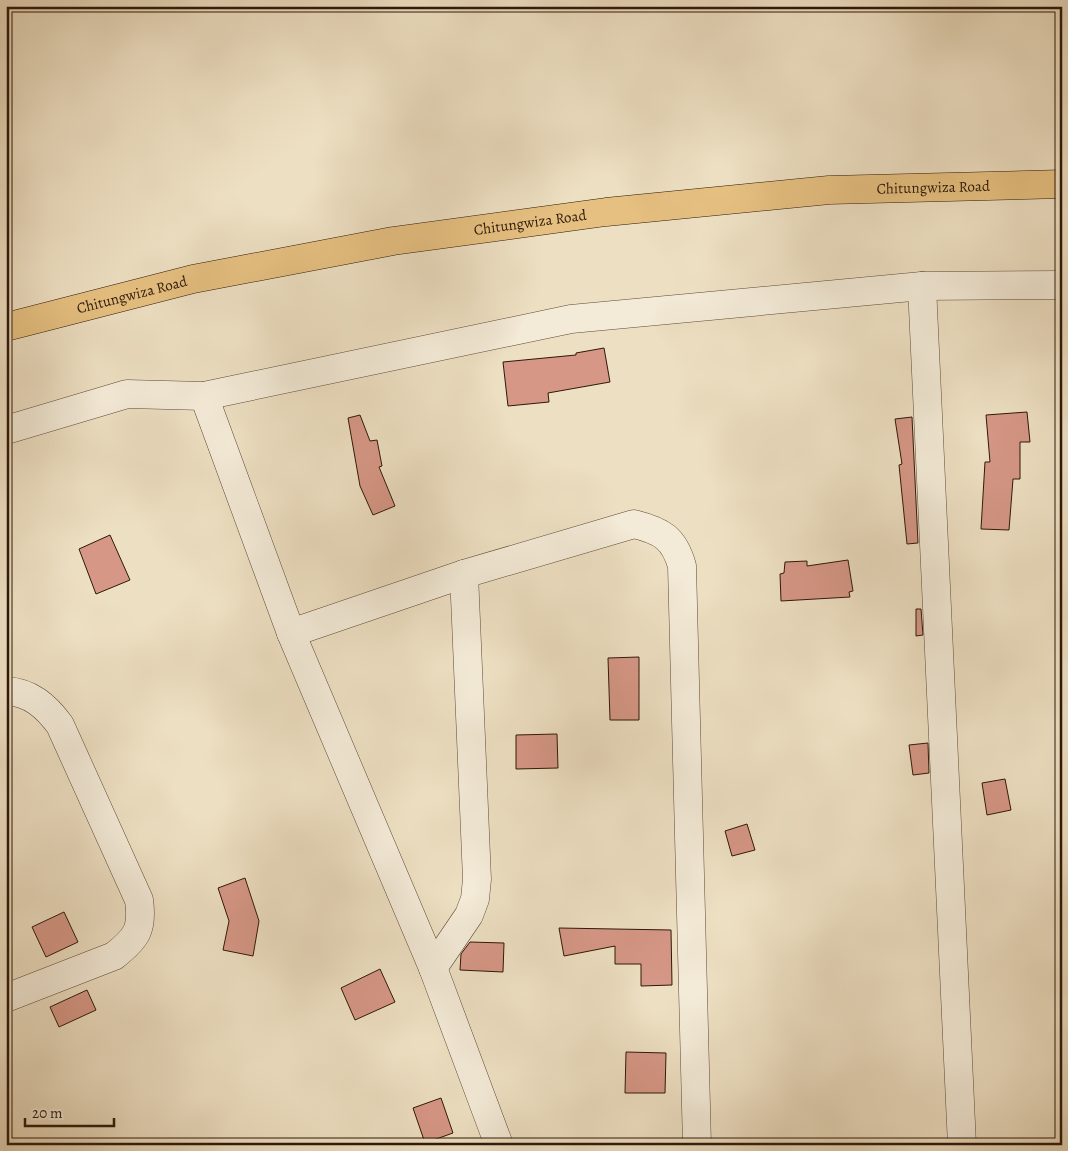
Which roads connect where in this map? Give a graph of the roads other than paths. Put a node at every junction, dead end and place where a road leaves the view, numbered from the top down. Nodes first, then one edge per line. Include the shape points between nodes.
1 (1062, 184) edge
2 (1062, 285) edge
3 (922, 286) junction
4 (6, 326) edge
5 (204, 396) junction
6 (6, 430) edge
7 (464, 574) junction
8 (292, 633) junction
9 (6, 691) edge
10 (433, 968) junction
11 (6, 998) edge
12 (499, 1145) edge
13 (697, 1145) edge
14 (962, 1145) edge

1 - 4 main road, Chitungwiza Road via 829,190 596,214 393,241 193,279
2 - 3 street
3 - 5 street via 572,319
3 - 14 street
5 - 6 street via 127,394
5 - 8 street
7 - 8 street
7 - 10 street via 475,899 469,915
7 - 13 street via 634,524 657,530 678,550 682,566
8 - 10 street
9 - 11 street via 30,697 49,710 60,725 139,900 142,918 138,932 114,956
10 - 12 street

